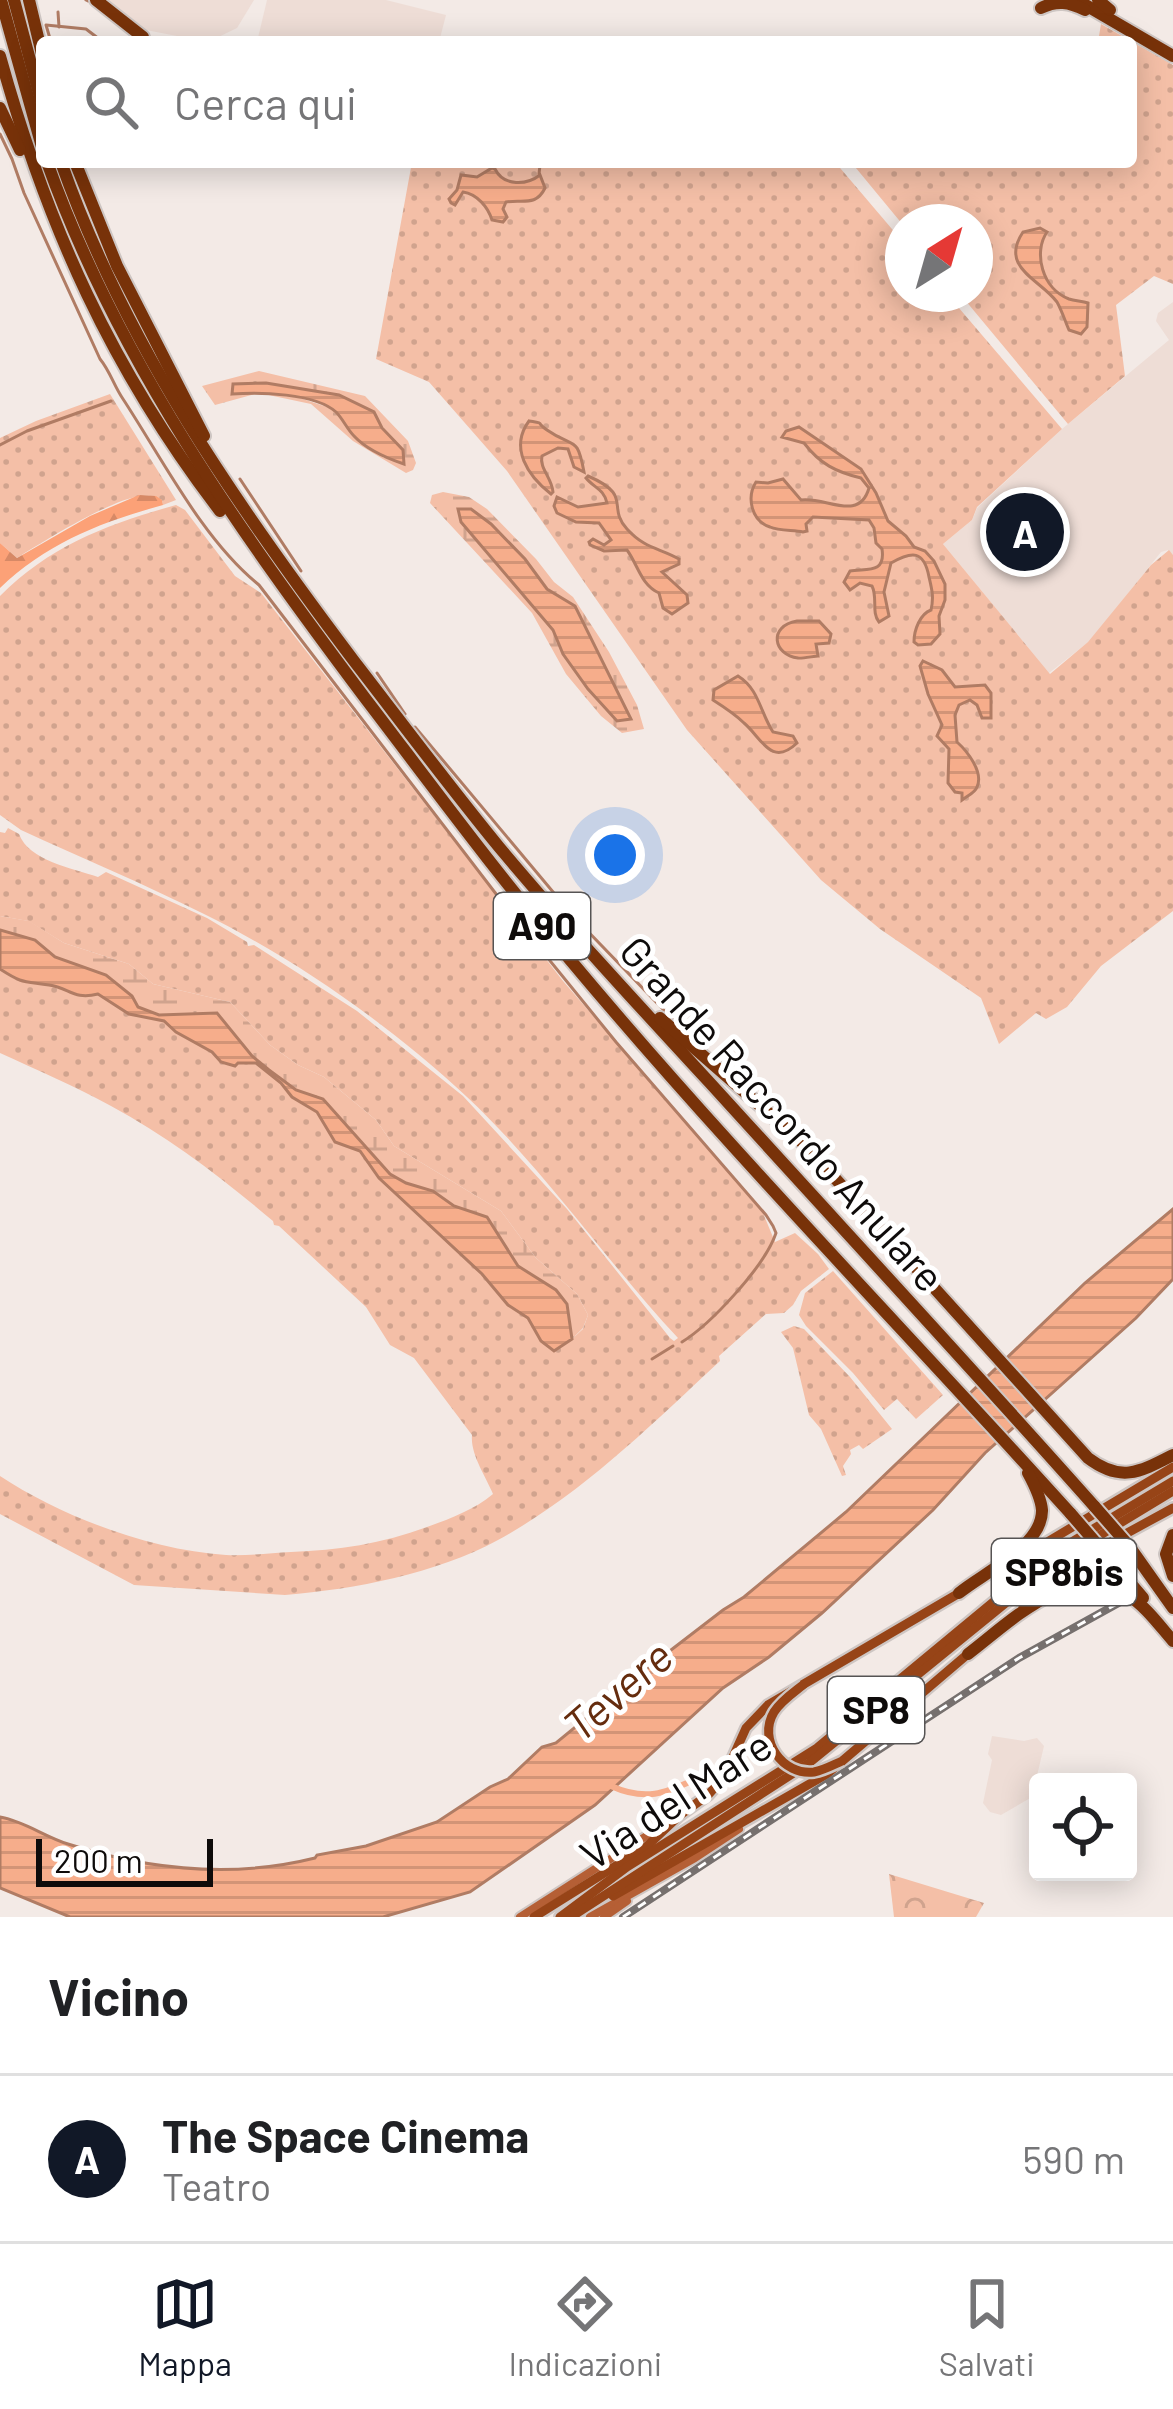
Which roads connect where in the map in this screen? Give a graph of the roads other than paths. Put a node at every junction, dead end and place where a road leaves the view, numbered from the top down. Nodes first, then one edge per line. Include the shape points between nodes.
1 (1, 0) edge
2 (14, 0) edge
3 (29, 0) edge
4 (96, 0) edge
5 (1077, 0) edge
6 (1096, 0) edge
7 (1041, 8) dead end
8 (1111, 15) junction
9 (38, 36) edge
10 (142, 36) edge
11 (1173, 46) edge
12 (0, 56) edge
13 (1173, 56) edge
14 (36, 82) edge
15 (0, 108) edge
16 (36, 129) edge
17 (49, 168) edge
18 (63, 168) edge
19 (82, 168) edge
20 (57, 226) junction
21 (234, 496) junction
22 (278, 580) junction
23 (614, 978) junction
24 (1011, 1448) junction
25 (1173, 1455) edge
26 (1173, 1467) edge
27 (1173, 1480) edge
28 (1173, 1491) edge
29 (1173, 1508) edge
30 (1173, 1535) edge
31 (1173, 1576) edge
32 (959, 1593) junction
33 (1173, 1608) edge
34 (1173, 1641) edge
35 (968, 1654) junction
36 (803, 1685) junction
37 (842, 1761) junction
38 (780, 1801) junction
39 (680, 1815) junction
40 (656, 1880) junction
41 (520, 1917) edge
42 (534, 1917) edge
43 (560, 1917) edge
44 (572, 1917) edge
45 (590, 1917) edge
46 (604, 1917) edge

1 - 16 highway
2 - 14 highway
3 - 9 highway
4 - 10 highway
5 - 8 highway
6 - 8 highway
7 - 8 highway via 1067,3
8 - 11 highway
8 - 13 highway
12 - 20 highway, Grande Raccordo Anulare
15 - 20 highway
17 - 22 highway, Grande Raccordo Anulare / A90 via 129,349
18 - 21 highway, Grande Raccordo Anulare / A90 via 147,355
19 - 21 highway via 143,319
20 - 22 highway, Grande Raccordo Anulare via 141,399
21 - 23 highway, Grande Raccordo Anulare / A90 via 458,796
22 - 24 highway, Grande Raccordo Anulare / A90 via 571,962
23 - 25 highway via 784,1126 1088,1458 1125,1473
23 - 33 highway, Grande Raccordo Anulare / A90, bridge via 1095,1507
24 - 32 highway via 1041,1506 1038,1527
24 - 34 highway, Grande Raccordo Anulare / A90, bridge
26 - 32 main road, SP8bis
27 - 43 main road, Via del Mare / SP8 via 1050,1555 817,1748
28 - 44 main road, Via del Mare / SP8 via 1056,1562 802,1768
29 - 35 main road, SP8bis via 1079,1560
30 - 31 highway via 1166,1554
32 - 36 main road, SP8bis
34 - 35 highway via 1130,1596 1091,1583 1051,1595
35 - 37 main road, SP8bis
36 - 37 main road, bridge via 772,1716 774,1751 802,1772
36 - 39 main road, SP8bis, bridge via 754,1718 719,1784
37 - 38 main road, SP8bis, bridge
38 - 40 main road, SP8bis
38 - 44 main road
39 - 41 main road, SP8bis
39 - 42 main road via 649,1844
40 - 45 main road, SP8bis
40 - 46 main road

